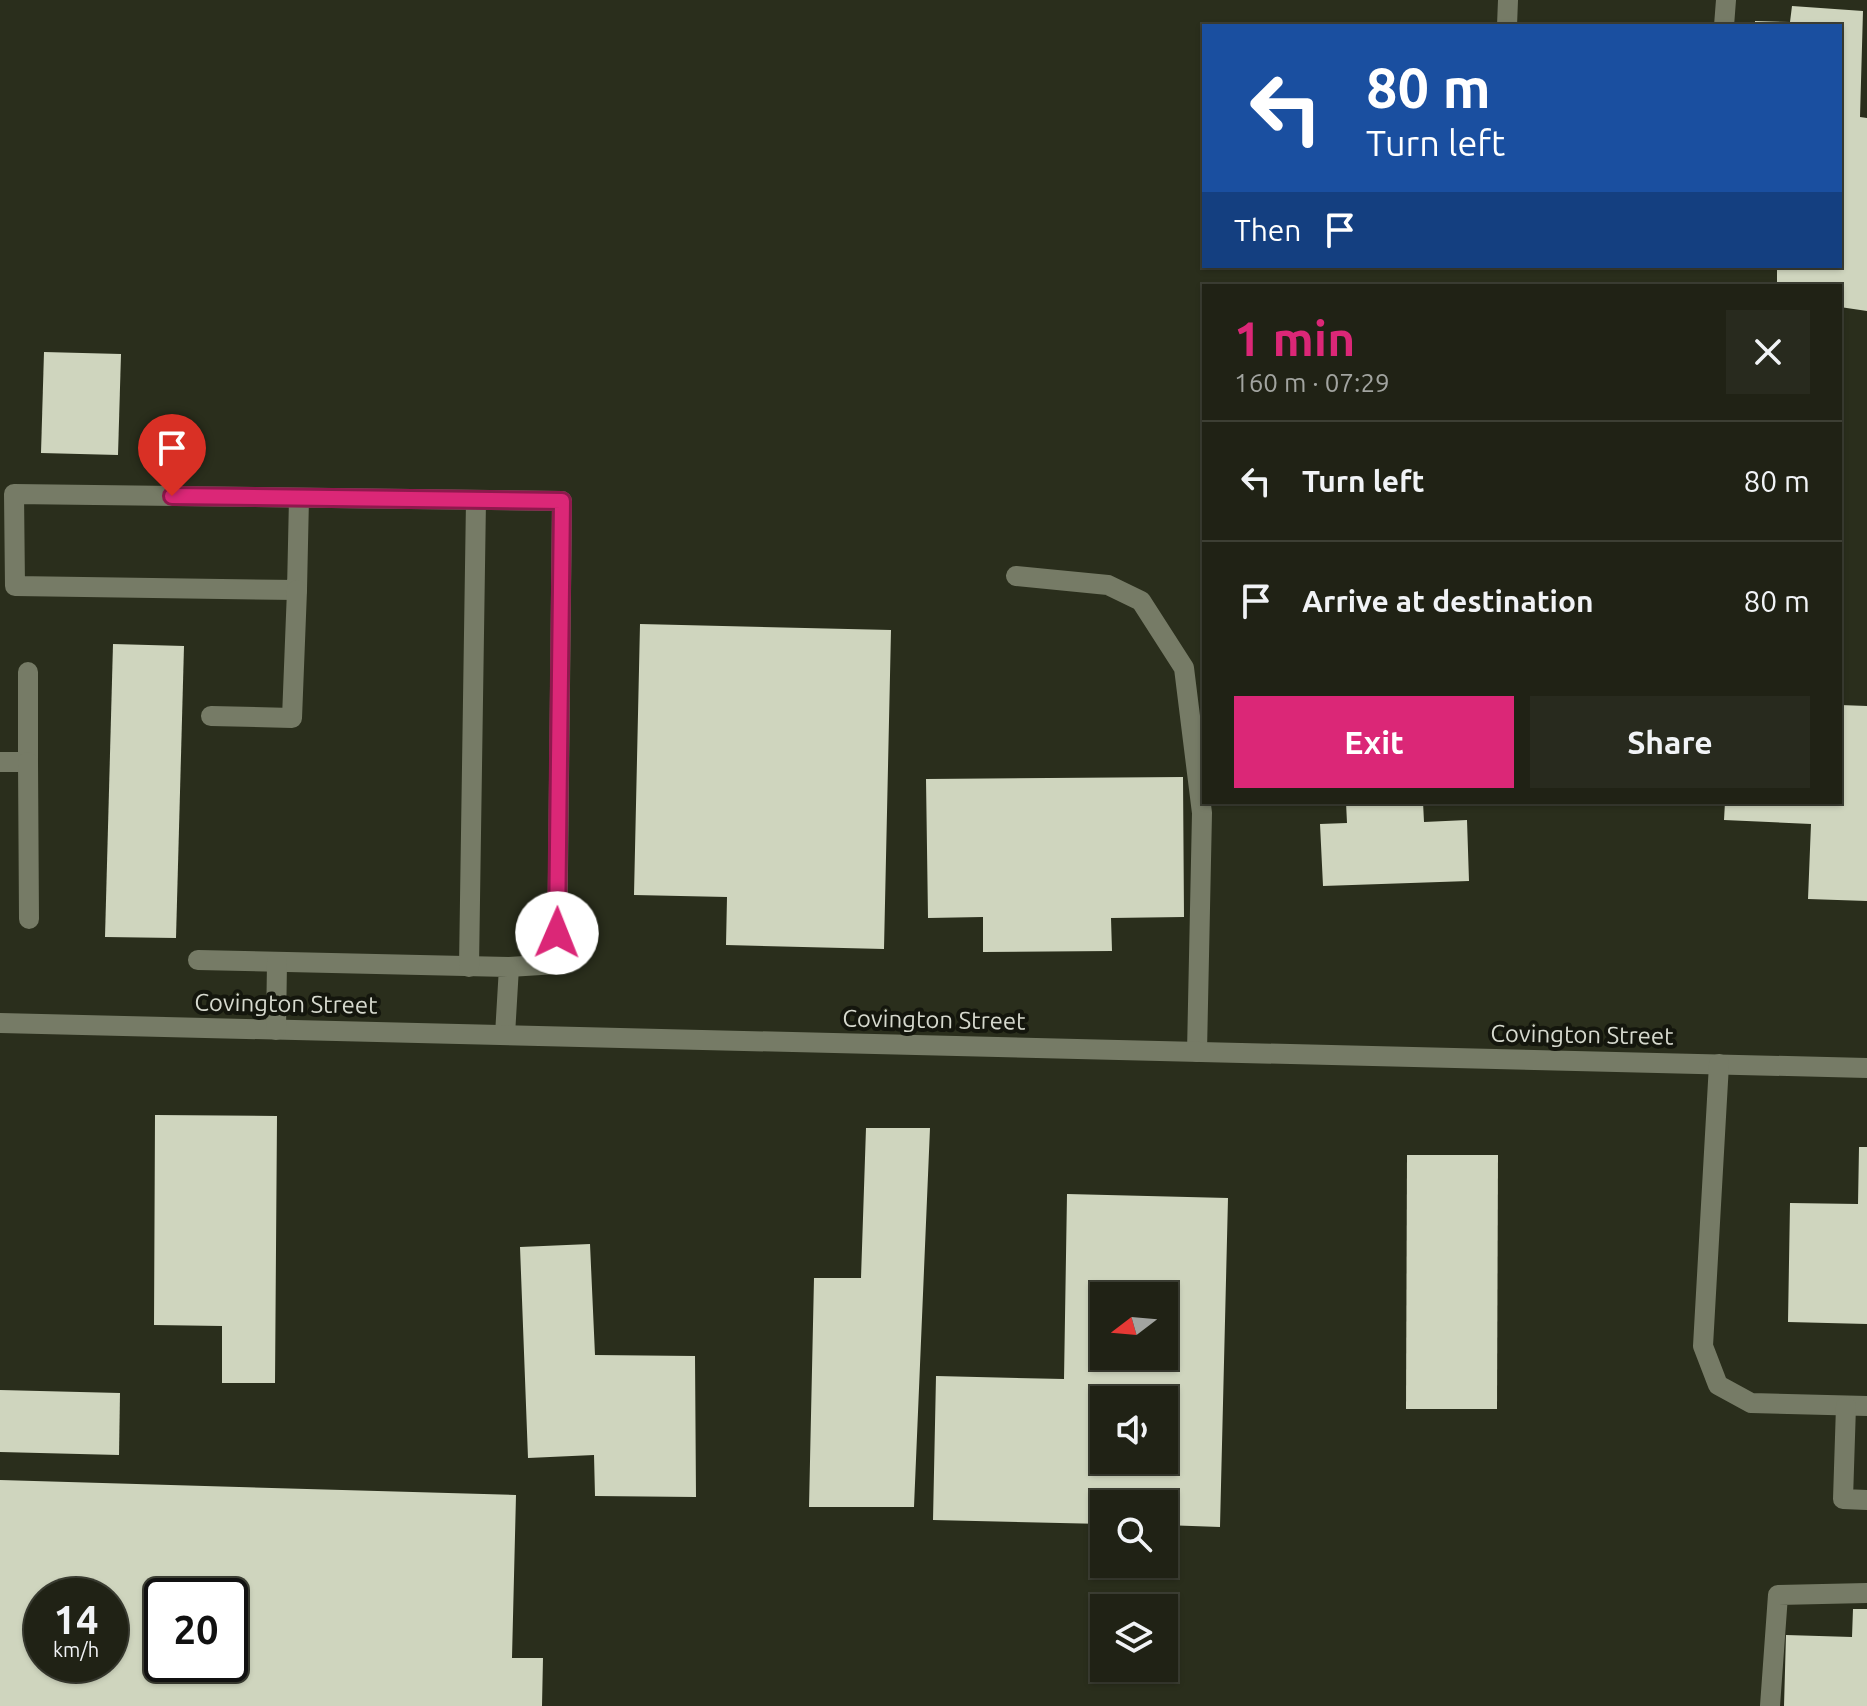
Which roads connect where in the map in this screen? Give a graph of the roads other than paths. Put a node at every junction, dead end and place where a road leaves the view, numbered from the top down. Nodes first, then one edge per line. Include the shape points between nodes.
1 (1508, 0) edge
2 (1726, 0) edge
3 (1507, 24) edge
4 (1724, 24) edge
5 (299, 498) junction
6 (476, 500) junction
7 (7, 534) edge
8 (1016, 576) dead end
9 (297, 590) junction
10 (28, 672) dead end
11 (211, 716) dead end
12 (0, 762) edge
13 (28, 762) junction
14 (29, 919) dead end
15 (198, 960) dead end
16 (277, 962) junction
17 (469, 967) junction
18 (509, 967) junction
19 (0, 1023) edge
20 (276, 1030) junction
21 (505, 1035) junction
22 (1197, 1052) junction
23 (1719, 1064) junction
24 (1867, 1068) edge
25 (1857, 1406) edge
26 (1867, 1500) edge
27 (1867, 1593) edge
28 (1770, 1706) edge

1 - 3 street
2 - 4 street
5 - 6 street
5 - 7 street via 14,494
5 - 9 street
6 - 17 street
6 - 18 street via 562,501 557,964
7 - 9 street via 15,586
8 - 22 street via 1108,585 1141,601 1184,668 1202,813
9 - 11 street via 292,718
10 - 13 street
12 - 13 street
13 - 14 street
15 - 16 street
16 - 17 street
16 - 20 street
17 - 18 street
18 - 21 street
19 - 20 street, Covington Street
20 - 21 street, Covington Street
21 - 22 street, Covington Street
22 - 23 street, Covington Street
23 - 24 street, Covington Street
23 - 25 street via 1703,1346 1718,1385 1751,1403
25 - 26 street via 1843,1499
27 - 28 street via 1778,1595

